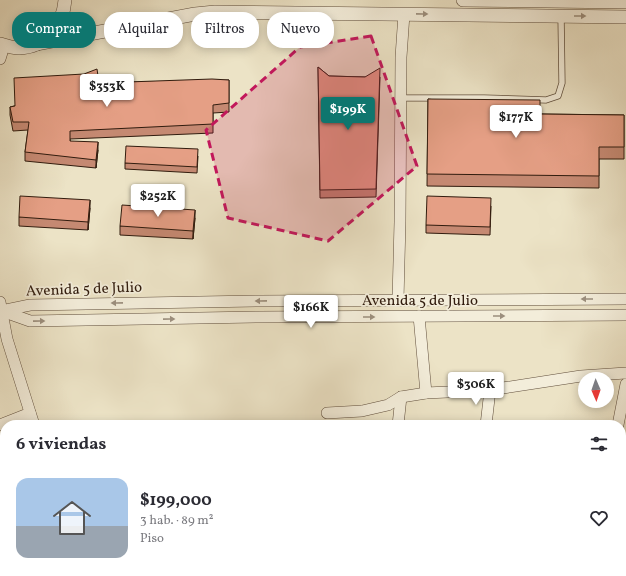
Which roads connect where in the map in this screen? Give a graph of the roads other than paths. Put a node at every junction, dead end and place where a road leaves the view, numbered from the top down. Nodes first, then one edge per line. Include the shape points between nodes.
1 (65, 0) edge
2 (463, 0) edge
3 (626, 2) edge
4 (64, 12) edge
5 (404, 14) junction
6 (561, 16) junction
7 (626, 17) edge
8 (96, 33) edge
9 (2, 45) edge
10 (12, 47) edge
11 (0, 58) edge
12 (401, 98) junction
13 (626, 299) edge
14 (398, 300) junction
15 (1, 308) edge
16 (626, 315) edge
17 (419, 316) junction
18 (626, 373) edge
19 (626, 384) edge
20 (490, 390) junction
21 (426, 393) junction
22 (401, 397) junction
23 (30, 412) junction
24 (327, 413) dead end
25 (12, 420) edge
26 (32, 420) edge
27 (399, 420) edge
28 (487, 420) edge
29 (619, 420) edge

1 - 4 street
2 - 3 street
5 -> 6 street
5 - 8 street via 206,13
5 - 12 street
6 -> 7 street
6 - 12 lane via 562,83 558,96 546,100
9 - 10 street
9 - 11 street
12 - 14 street
13 -> 14 street, Avenida 5 de Julio
14 -> 15 street, Avenida 5 de Julio via 30,305
15 -> 17 street, Avenida 5 de Julio via 30,321
15 - 23 street
17 -> 16 street, Avenida 5 de Julio
17 - 21 street
18 - 20 street via 581,376
19 - 29 street
20 - 21 street
20 - 28 street
21 - 22 street
22 - 24 street via 388,405 362,411
22 - 27 street
23 - 25 street
23 - 26 street

